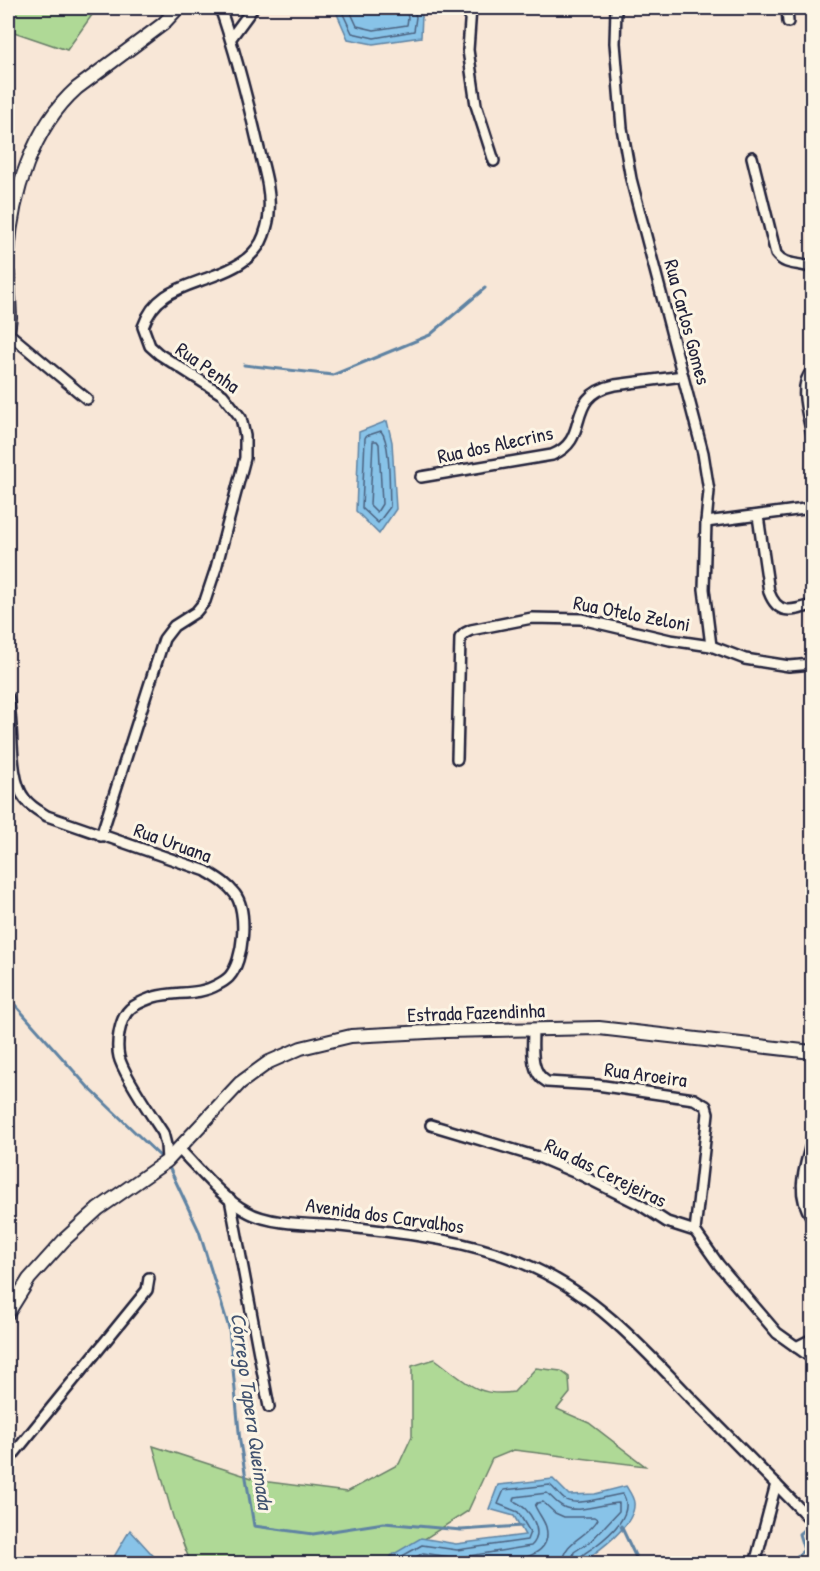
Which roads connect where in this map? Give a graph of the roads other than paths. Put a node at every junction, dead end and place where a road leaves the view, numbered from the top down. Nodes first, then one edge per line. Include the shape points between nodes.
1 (178, 8) edge
2 (220, 8) edge
3 (253, 8) edge
4 (471, 8) edge
5 (616, 8) edge
6 (787, 8) edge
7 (788, 22) dead end
8 (231, 38) junction
9 (752, 157) dead end
10 (494, 161) dead end
11 (8, 253) edge
12 (813, 268) edge
13 (8, 274) edge
14 (8, 333) edge
15 (813, 371) edge
16 (684, 376) junction
17 (87, 399) dead end
18 (813, 435) edge
19 (421, 477) dead end
20 (813, 508) edge
21 (759, 516) junction
22 (706, 522) junction
23 (813, 606) edge
24 (711, 646) junction
25 (813, 664) edge
26 (8, 698) edge
27 (457, 759) dead end
28 (101, 836) junction
29 (533, 1029) junction
30 (813, 1052) edge
31 (431, 1125) dead end
32 (810, 1148) dead end
33 (179, 1149) junction
34 (164, 1164) junction
35 (230, 1199) junction
36 (813, 1218) edge
37 (695, 1231) junction
38 (149, 1278) dead end
39 (8, 1313) edge
40 (813, 1339) edge
41 (796, 1347) junction
42 (813, 1358) edge
43 (269, 1407) dead end
44 (8, 1461) edge
45 (776, 1484) junction
46 (813, 1521) edge
47 (755, 1563) edge

1 - 11 street via 163,24 77,88 52,115 20,185 9,228
2 - 8 street, Rua Penha
3 - 8 street
4 - 10 street via 468,50 476,105
5 - 16 street, Rua Carlos Gomes via 621,128
6 - 7 street
8 - 28 street, Rua Penha via 267,185 269,212 265,232 246,260 161,298 143,327 150,346 159,354 223,395 232,405 242,418 245,458 205,600 164,639
9 - 12 street via 776,254 788,264
13 - 14 street
14 - 17 street
15 - 18 street via 805,390
16 - 19 street, Rua dos Alecrins via 604,387 594,393 584,401 571,442 562,451
16 - 22 street, Rua Carlos Gomes via 709,492
20 - 21 street
21 - 22 street
21 - 23 street via 769,592 774,603 786,610
22 - 24 street, Rua Carlos Gomes via 704,589
24 - 25 street, Rua Otelo Zeloni via 746,659 789,666
24 - 27 street, Rua Otelo Zeloni via 581,619 532,618 465,633 460,638
26 - 28 street, Rua Uruana via 16,783 23,797 47,816
28 - 34 street, Rua Uruana via 206,872 224,882 236,895 242,914 243,933 229,977 201,991 140,1002 128,1010 122,1024 119,1058 163,1133
29 - 30 street, Estrada Fazendinha via 599,1028
29 - 33 street, Estrada Fazendinha via 351,1036 302,1048 269,1062 240,1083
29 - 37 street, Rua Aroeira via 536,1072 547,1082 694,1099 706,1106
31 - 37 street, Rua das Cerejeiras via 540,1158
32 - 36 street via 801,1182
33 - 34 street
33 - 35 street, Avenida dos Carvalhos
34 - 39 street via 98,1209 65,1239 28,1279
35 - 43 street
35 - 45 street, Avenida dos Carvalhos via 246,1212 266,1219 435,1239 484,1250 534,1268 574,1290 607,1315
37 - 41 street via 777,1334
38 - 44 street via 147,1290
40 - 41 street
41 - 42 street
45 - 46 street, Avenida dos Carvalhos
45 - 47 street

